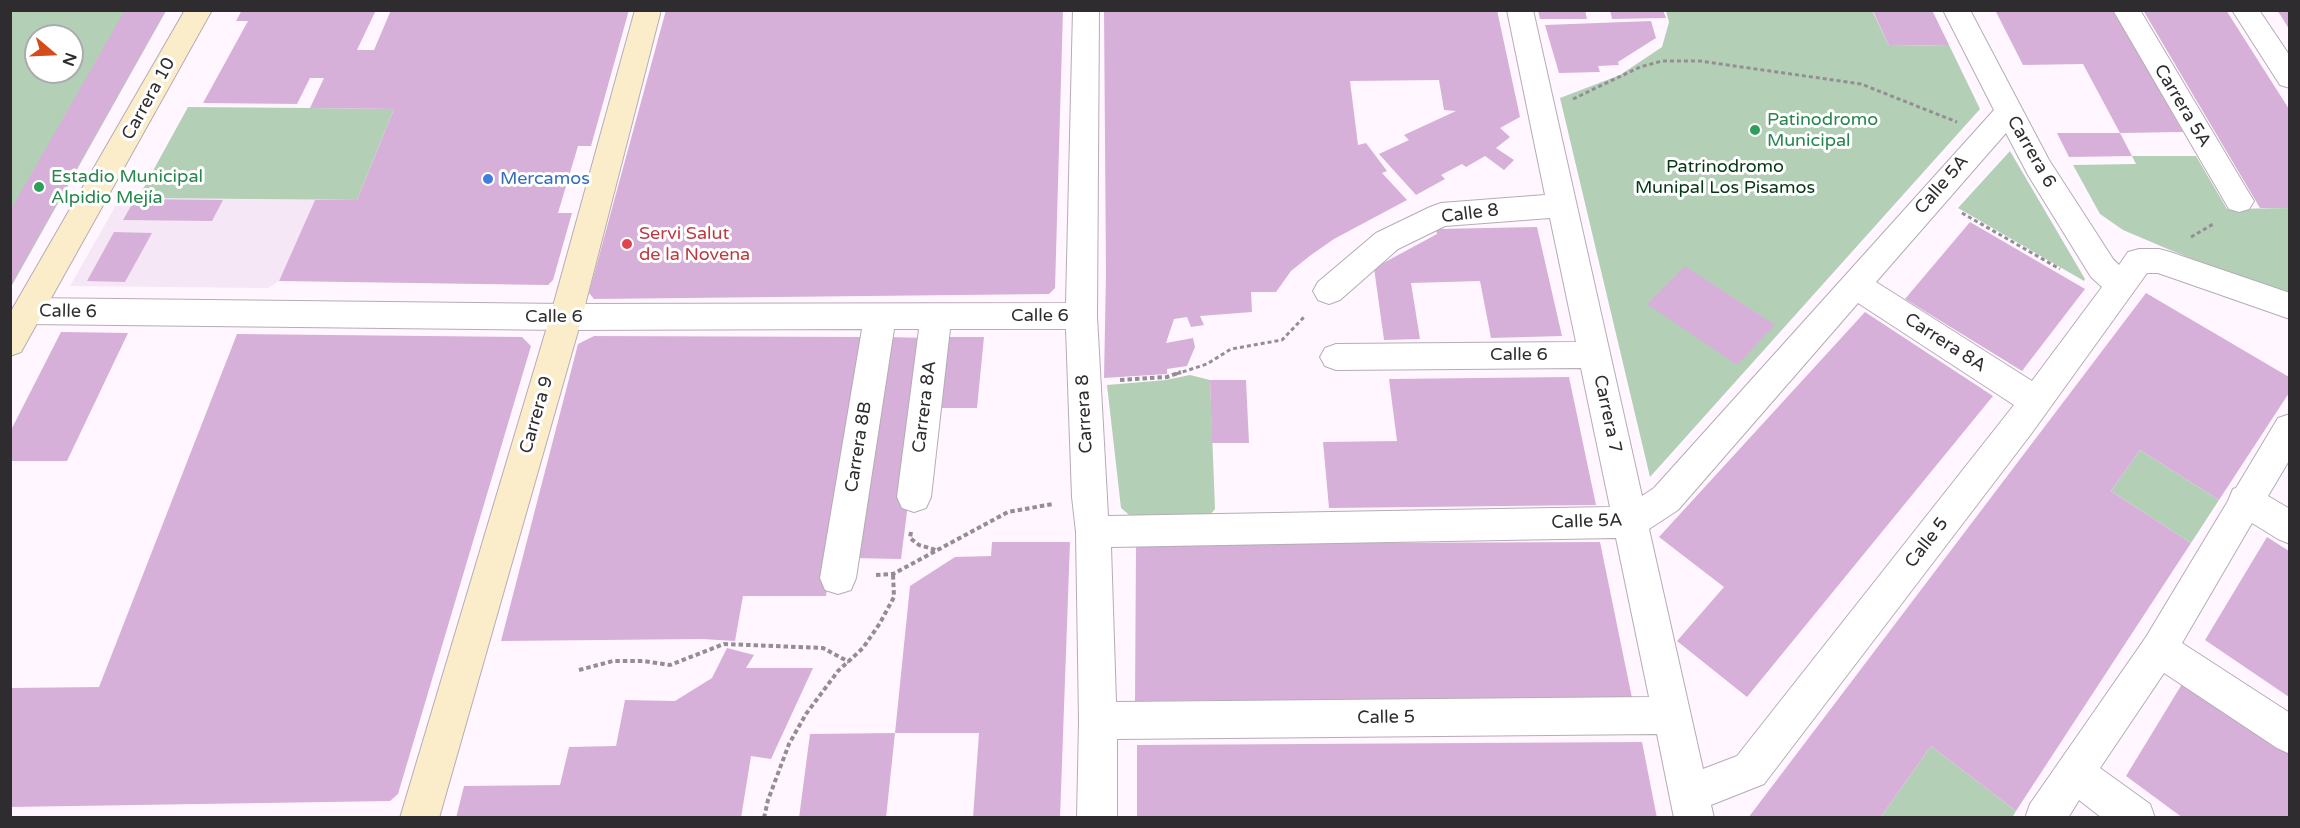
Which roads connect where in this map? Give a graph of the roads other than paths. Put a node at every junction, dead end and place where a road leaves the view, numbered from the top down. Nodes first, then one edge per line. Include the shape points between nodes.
1 (199, 10) edge
2 (648, 10) edge
3 (1086, 10) edge
4 (1520, 10) edge
5 (1956, 10) edge
6 (2126, 10) edge
7 (2245, 10) edge
8 (2289, 78) edge
9 (1999, 123) junction
10 (2238, 201) road end
11 (1563, 205) junction
12 (2132, 276) junction
13 (1856, 285) junction
14 (1329, 291) road end
15 (2289, 306) edge
16 (28, 311) junction
17 (880, 315) junction
18 (936, 316) junction
19 (1081, 316) junction
20 (566, 317) junction
21 (10, 343) edge
22 (1594, 355) junction
23 (1336, 357) dead end
24 (2035, 401) junction
25 (2289, 428) edge
26 (914, 497) dead end
27 (2245, 500) junction
28 (1630, 522) junction
29 (2289, 528) edge
30 (1093, 532) junction
31 (838, 578) road end
32 (2159, 649) junction
33 (1673, 715) junction
34 (1098, 721) junction
35 (2289, 735) edge
36 (2074, 773) junction
37 (1691, 806) edge
38 (419, 818) edge
39 (1098, 818) edge
40 (2044, 818) edge
41 (2136, 818) edge

1 - 16 main road, Carrera 10
2 - 20 main road, Carrera 9
3 - 19 street, Carrera 8
4 - 11 street, Carrera 7
5 - 9 street, Carrera 6
6 - 10 street, Carrera 5A
7 - 8 street
9 - 12 street, Carrera 6 via 2038,167 2102,268
9 - 13 street, Calle 5A
11 - 14 street, Calle 8 via 1441,215 1387,241
11 - 22 street, Carrera 7
12 - 15 street
12 - 24 street, Calle 5
13 - 24 street, Carrera 8A
13 - 28 street, Calle 5A via 1666,499
16 - 20 street, Calle 6
16 - 21 main road, Carrera 10
17 - 18 street, Calle 6
17 - 20 street, Calle 6
17 - 31 street, Carrera 8B
18 - 19 street, Calle 6
18 - 26 street, Carrera 8A
19 - 30 street, Carrera 8
20 - 38 main road, Carrera 9
22 - 23 street, Calle 6
22 - 28 street, Carrera 7
24 - 37 street, Calle 5 via 1750,770
25 - 27 street
27 - 29 street
27 - 32 street
28 - 30 street, Calle 5A
28 - 33 street, Carrera 7
30 - 34 street, Carrera 8
32 - 35 street
32 - 36 street
33 - 34 street, Calle 5
33 - 37 street, Carrera 7
34 - 39 street, Carrera 8
36 - 40 street
36 - 41 street

